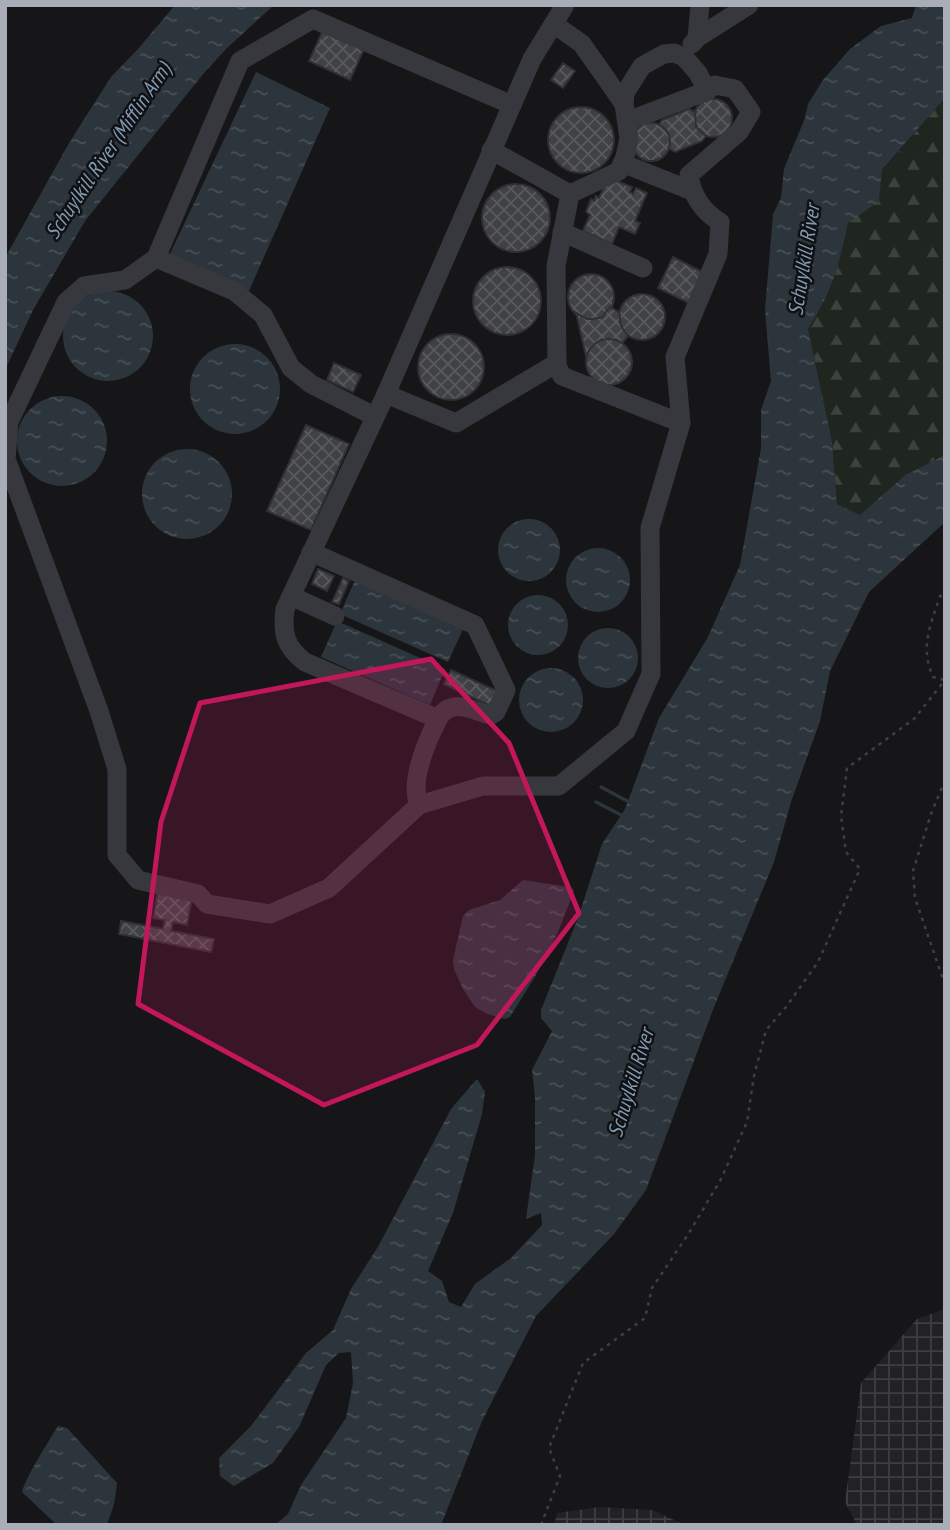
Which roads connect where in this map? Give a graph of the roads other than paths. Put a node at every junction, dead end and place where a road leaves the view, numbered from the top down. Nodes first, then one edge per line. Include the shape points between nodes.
1 (565, 5) edge
2 (700, 5) edge
3 (749, 5) edge
4 (554, 24) junction
5 (697, 38) junction
6 (681, 56) junction
7 (707, 91) junction
8 (512, 105) junction
9 (626, 113) junction
10 (491, 150) junction
11 (622, 163) junction
12 (692, 191) junction
13 (570, 194) junction
14 (562, 232) junction
15 (156, 258) junction
16 (643, 268) dead end
17 (556, 364) junction
18 (386, 394) junction
19 (374, 416) junction
20 (681, 424) junction
21 (311, 552) junction
22 (291, 596) junction
23 (335, 616) dead end
24 (438, 719) junction
25 (419, 805) junction

1 - 4 lane
2 - 5 lane
3 - 5 lane
4 - 8 lane
4 - 9 lane via 582,44
5 - 6 lane
6 - 7 lane via 691,62
6 - 9 lane via 664,54 642,66 625,93
7 - 9 lane
7 - 12 lane via 715,85 735,89 751,112 739,132 689,175
8 - 10 lane
8 - 15 lane via 313,19 240,61
9 - 11 lane via 629,138
10 - 13 lane
10 - 18 lane
11 - 12 lane
11 - 13 lane via 619,170
12 - 20 lane via 706,213 720,222 718,254 675,357
13 - 14 lane
14 - 16 lane
14 - 17 lane via 556,266
15 - 19 lane via 234,291 262,315 291,368 311,384
15 - 25 lane via 125,280 84,286 66,302 9,422 6,459 117,769 117,855 138,880 198,894 207,904 270,914 329,888
17 - 18 lane via 456,424
17 - 20 lane via 562,376
18 - 19 lane
19 - 21 lane
20 - 25 lane via 650,528 651,674 626,731 559,786 483,786
21 - 22 lane
21 - 24 lane via 475,625 506,690 491,715 454,706
22 - 23 lane
22 - 24 lane via 283,625 292,653
24 - 25 lane via 419,768

